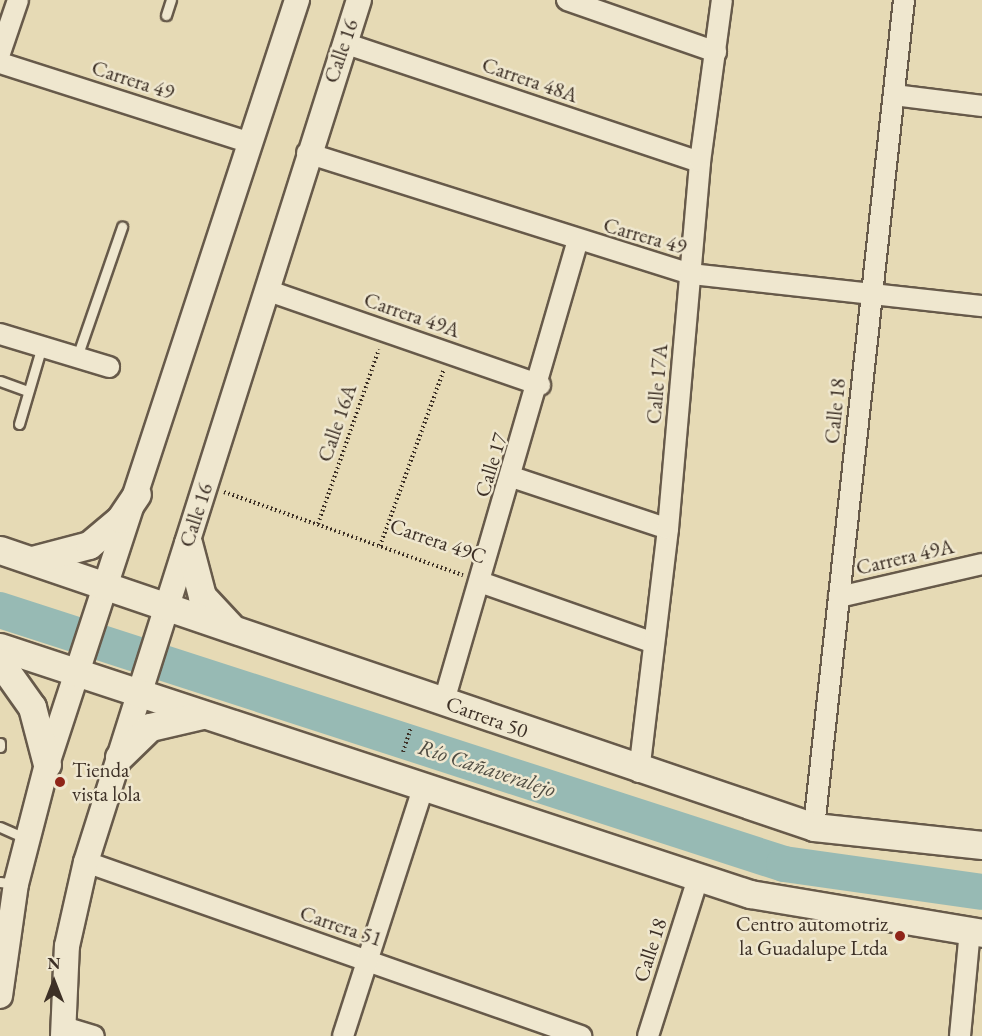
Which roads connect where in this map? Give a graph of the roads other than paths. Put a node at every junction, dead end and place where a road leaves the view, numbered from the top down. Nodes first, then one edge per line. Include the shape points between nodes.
1 (18, 0) edge
2 (171, 0) edge
3 (297, 0) edge
4 (359, 0) edge
5 (567, 0) edge
6 (722, 0) edge
7 (904, 0) edge
8 (166, 15) dead end
9 (344, 43) junction
10 (716, 52) junction
11 (0, 53) edge
12 (0, 63) edge
13 (894, 95) junction
14 (982, 106) edge
15 (251, 143) junction
16 (307, 153) junction
17 (700, 162) junction
18 (122, 226) dead end
19 (578, 241) junction
20 (691, 274) junction
21 (269, 291) junction
22 (872, 295) junction
23 (982, 306) edge
24 (0, 334) edge
25 (42, 346) junction
26 (77, 357) junction
27 (109, 367) dead end
28 (0, 381) edge
29 (540, 385) junction
30 (28, 391) junction
31 (19, 424) dead end
32 (512, 477) junction
33 (137, 494) junction
34 (668, 529) junction
35 (188, 543) junction
36 (0, 550) edge
37 (28, 560) junction
38 (982, 564) edge
39 (480, 582) junction
40 (101, 596) junction
41 (839, 597) junction
42 (164, 616) junction
43 (233, 629) junction
44 (654, 643) junction
45 (0, 647) edge
46 (0, 662) edge
47 (78, 666) junction
48 (140, 685) junction
49 (444, 701) junction
50 (218, 718) junction
51 (119, 757) junction
52 (47, 764) junction
53 (639, 772) junction
54 (424, 785) junction
55 (0, 827) edge
56 (814, 827) junction
57 (28, 839) junction
58 (982, 845) edge
59 (86, 862) junction
60 (698, 878) junction
61 (8, 883) edge
62 (976, 932) edge
63 (367, 961) junction
64 (0, 996) edge
65 (63, 1031) edge
66 (94, 1036) edge
67 (343, 1036) edge
68 (581, 1036) edge
69 (648, 1036) edge
70 (960, 1036) edge

1 - 11 street
2 - 8 lane
3 - 15 street
4 - 9 street, Calle 16
5 - 10 street
6 - 10 street, Calle 17A
7 - 13 street, Calle 18
9 - 16 street, Calle 16
9 - 17 street, Carrera 48A
10 - 17 street, Calle 17A
12 - 15 street, Carrera 49
13 - 14 street
13 - 22 street, Calle 18
15 - 33 street
16 - 19 street, Carrera 49
16 - 21 street, Calle 16
17 - 20 street, Calle 17A
18 - 26 lane
19 - 20 street, Carrera 49
19 - 29 street, Calle 17
20 - 22 street, Carrera 49
20 - 34 street, Calle 17A
21 - 29 street, Carrera 49A
21 - 35 street, Calle 16
22 - 23 street, Carrera 49
22 - 41 street, Calle 18
24 - 25 street
25 - 26 street
25 - 30 lane
26 - 27 street
28 - 30 lane
29 - 32 street, Calle 17
30 - 31 lane
32 - 34 street
32 - 39 street, Calle 17
33 - 37 main road via 120,519 89,545
33 - 40 street
34 - 44 street, Calle 17A
35 - 42 street, Calle 16
35 - 43 main road via 202,596
36 - 37 main road, Carrera 50
37 - 40 main road, Carrera 50
38 - 41 street, Carrera 49A
39 - 44 street, Carrera 49C
39 - 49 street, Calle 17
40 - 42 main road, Carrera 50
40 - 47 street
41 - 56 street, Calle 18
42 - 43 main road, Carrera 50
42 - 48 street, Calle 16
43 - 49 main road, Carrera 50
44 - 53 street, Calle 17A
45 - 47 main road
46 - 52 main road via 32,707
47 - 48 main road
47 - 52 street
48 - 50 main road
48 - 51 street, Calle 16
49 - 53 main road, Carrera 50
50 - 51 main road via 190,715 162,721 138,736
50 - 54 main road
51 - 59 street, Calle 16
52 - 57 street
53 - 56 main road, Carrera 50
54 - 60 main road
54 - 63 street
55 - 57 lane
56 - 58 main road, Carrera 50
57 - 61 street
59 - 63 street, Carrera 51
59 - 65 street, Calle 16 via 67,946
60 - 62 main road via 750,894
60 - 69 street, Calle 18
61 - 64 street
62 - 70 street
63 - 67 street
63 - 68 street, Carrera 51
65 - 66 street

